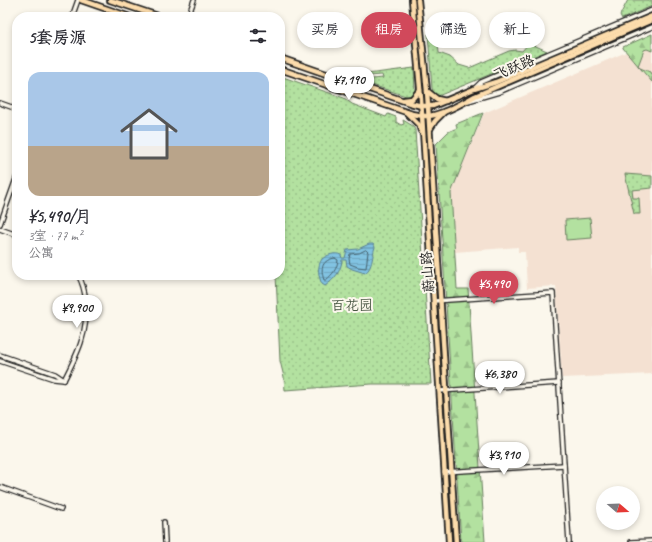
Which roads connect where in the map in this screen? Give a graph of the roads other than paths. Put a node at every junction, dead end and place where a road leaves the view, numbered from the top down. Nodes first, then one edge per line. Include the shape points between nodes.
1 (80, 0) edge
2 (110, 0) edge
3 (194, 0) edge
4 (412, 0) edge
5 (418, 0) edge
6 (652, 10) edge
7 (74, 12) edge
8 (115, 12) edge
9 (146, 12) edge
10 (190, 12) edge
11 (652, 16) edge
12 (652, 20) edge
13 (652, 27) edge
14 (574, 54) junction
15 (587, 54) junction
16 (285, 60) edge
17 (552, 63) junction
18 (285, 71) edge
19 (546, 72) junction
20 (350, 83) junction
21 (474, 89) junction
22 (420, 90) junction
23 (427, 91) junction
24 (347, 92) junction
25 (401, 101) junction
26 (446, 101) junction
27 (0, 103) edge
28 (464, 103) junction
29 (422, 106) junction
30 (12, 107) edge
31 (428, 107) junction
32 (446, 110) junction
33 (406, 112) junction
34 (422, 116) junction
35 (429, 116) junction
36 (430, 129) junction
37 (423, 135) junction
38 (12, 190) edge
39 (0, 224) edge
40 (0, 229) edge
41 (12, 233) edge
42 (80, 280) edge
43 (434, 301) junction
44 (440, 301) junction
45 (0, 355) edge
46 (0, 361) edge
47 (64, 380) junction
48 (559, 383) junction
49 (446, 390) junction
50 (439, 391) junction
51 (564, 465) junction
52 (444, 472) junction
53 (451, 472) junction
54 (0, 487) edge
55 (61, 509) dead end
56 (164, 522) dead end
57 (652, 541) edge
58 (165, 542) edge
59 (449, 542) edge
60 (456, 542) edge
61 (569, 542) edge
62 (631, 542) edge

1 - 7 street
1 - 8 main road
2 - 9 main road
3 - 10 street
4 - 22 main road, 蔚山路
5 - 23 main road, 蔚山路
6 - 21 street via 481,82
11 - 21 main road, 飞跃路
12 - 14 main road, 飞跃路
13 - 15 street
14 - 15 street
14 - 17 main road, 飞跃路
15 - 19 street
16 - 20 main road
17 - 19 street
17 - 28 main road, 飞跃路
18 - 24 main road, 飞跃路
19 - 28 street via 491,95
20 - 24 main road
20 - 25 main road
21 - 26 main road, 飞跃路
22 - 25 main road via 412,99
22 - 29 main road, 蔚山路
23 - 26 main road via 437,99
23 - 31 main road, 蔚山路
24 - 33 main road, 飞跃路
25 - 29 main road
26 - 31 main road, 飞跃路
27 - 30 street
28 - 32 main road, 飞跃路
29 - 31 main road
29 - 34 main road, 蔚山路
31 - 35 main road, 蔚山路
32 - 35 main road, 飞跃路
32 - 36 main road
33 - 34 main road, 飞跃路
33 - 37 main road via 419,124
34 - 35 main road, 飞跃路
34 - 37 main road, 蔚山路
35 - 36 main road, 蔚山路
36 - 44 main road, 蔚山路
37 - 43 main road, 蔚山路
38 - 39 street
40 - 41 street
42 - 47 street via 85,293 85,331 77,355
43 - 44 street
43 - 50 main road, 蔚山路
44 - 48 street via 553,294
44 - 49 main road, 蔚山路
45 - 47 street via 55,374
46 - 47 street
48 - 49 street
48 - 51 street
49 - 50 street
49 - 53 main road, 蔚山路
50 - 52 main road, 蔚山路
51 - 53 street
51 - 61 street
52 - 53 street
52 - 59 main road, 蔚山路
53 - 60 main road, 蔚山路
54 - 55 street
56 - 58 street
57 - 62 street

